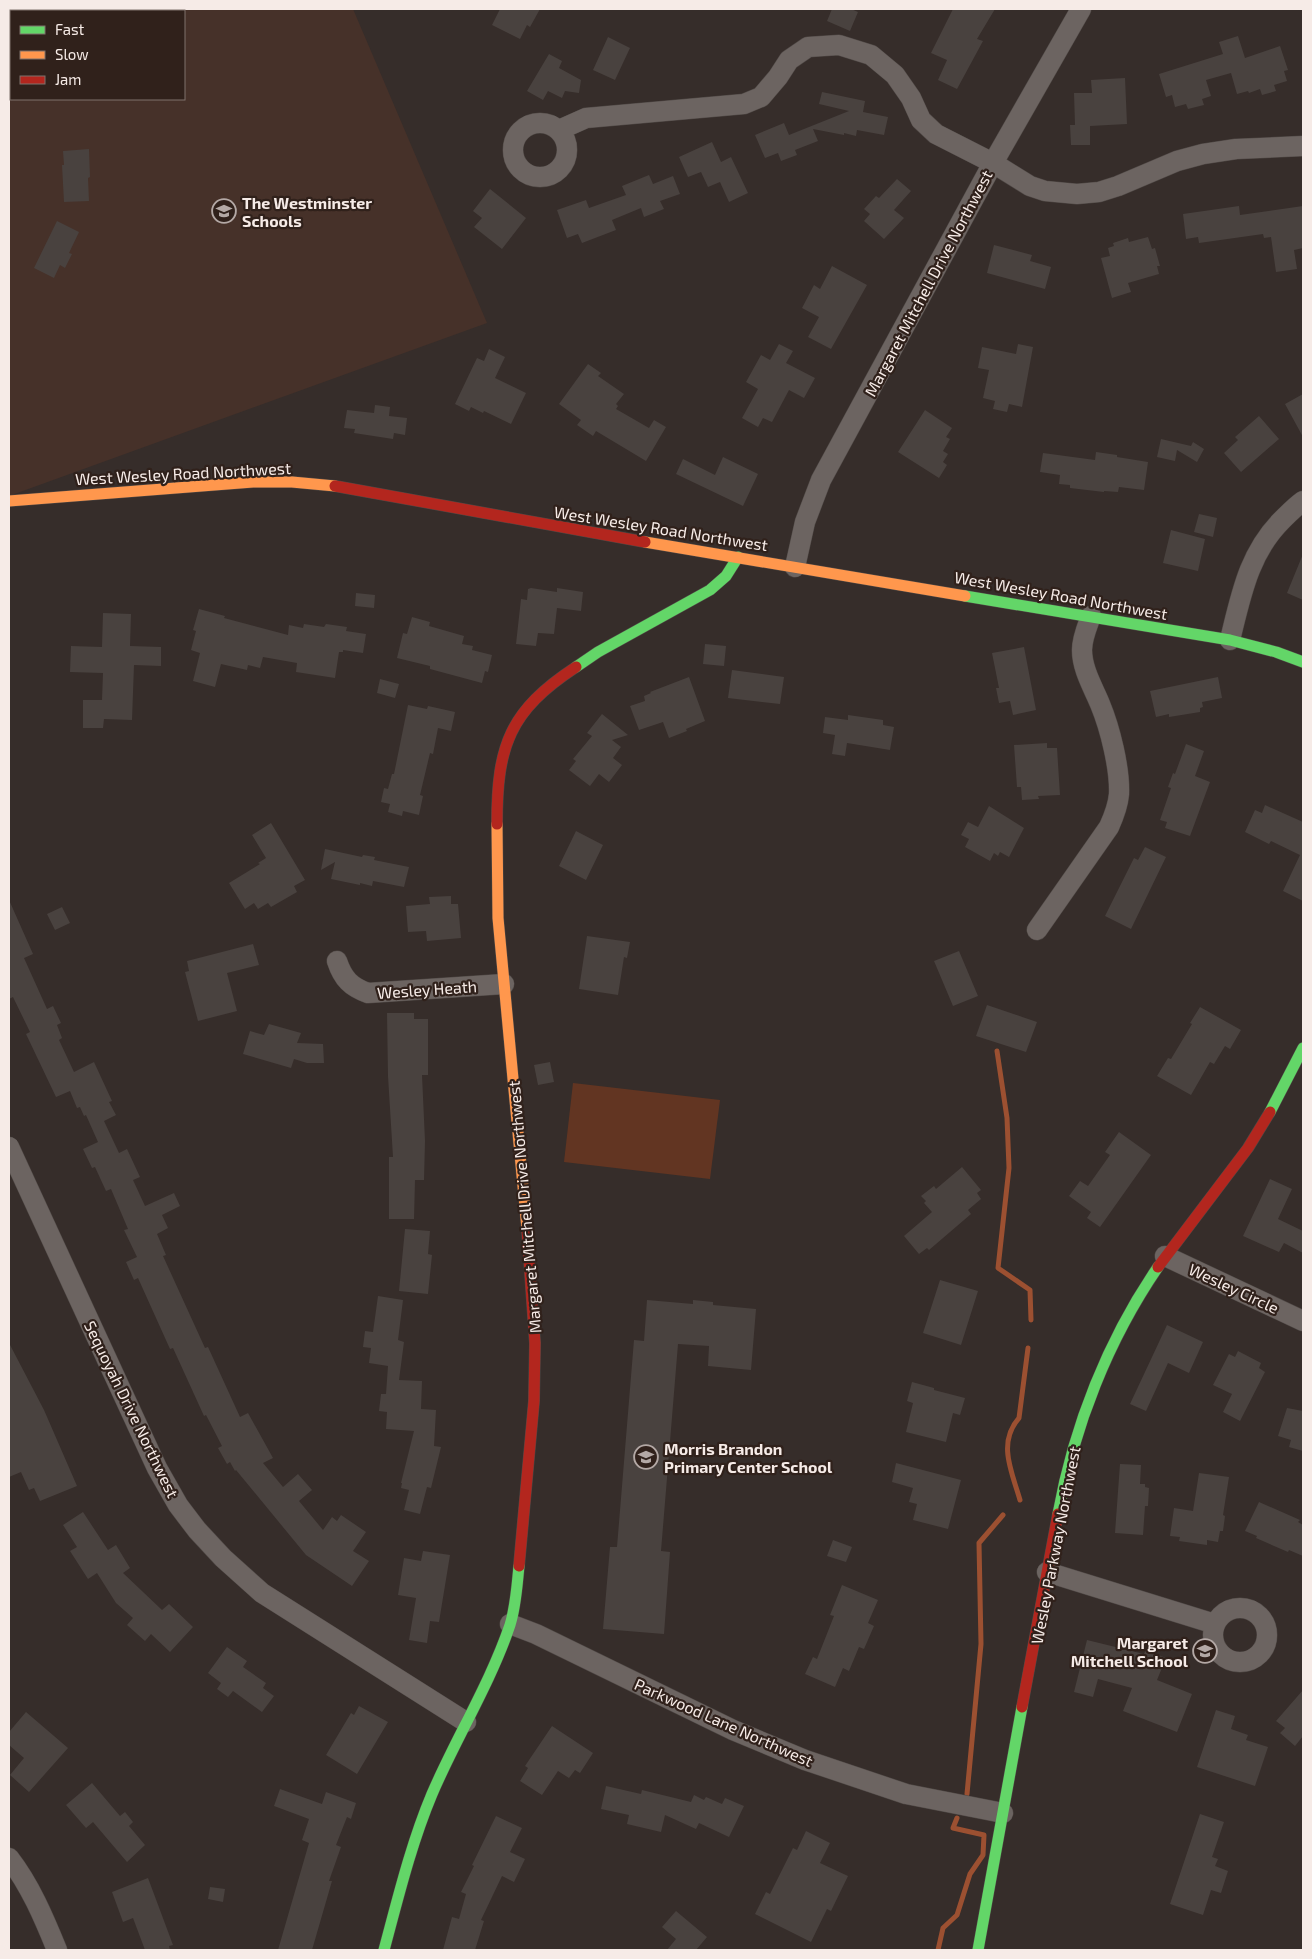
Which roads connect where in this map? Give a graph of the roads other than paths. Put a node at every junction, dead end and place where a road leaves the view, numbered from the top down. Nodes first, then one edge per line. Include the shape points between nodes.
1 (1080, 9) edge
2 (559, 130) dead end
3 (1303, 146) edge
4 (993, 163) junction
5 (9, 501) edge
6 (1303, 501) edge
7 (738, 557) junction
8 (795, 566) junction
9 (1091, 616) junction
10 (1230, 640) junction
11 (1303, 662) edge
12 (1037, 930) dead end
13 (338, 961) dead end
14 (504, 984) junction
15 (1303, 1048) edge
16 (9, 1147) edge
17 (1165, 1256) junction
18 (1303, 1321) edge
19 (1047, 1572) junction
20 (510, 1624) junction
21 (1215, 1624) dead end
22 (466, 1722) junction
23 (1003, 1813) junction
24 (9, 1858) edge
25 (57, 1950) edge
26 (384, 1950) edge
27 (978, 1950) edge

1 - 4 street, Margaret Mitchell Drive Northwest
2 - 4 street via 586,118 744,104 761,97 789,60 808,47 839,46 871,55 895,75 921,120 936,134
3 - 4 street via 1203,154 1118,186 1077,194 1045,192
4 - 8 street, Margaret Mitchell Drive Northwest via 821,480 805,522
5 - 7 street, West Wesley Road Northwest via 292,482 343,487
6 - 10 street via 1273,529 1253,559 1242,588
7 - 8 street, West Wesley Road Northwest
7 - 14 street, Margaret Mitchell Drive Northwest via 726,576 710,590 565,674 532,701 514,726 502,756 497,787 498,918
8 - 9 street, West Wesley Road Northwest
9 - 10 street, West Wesley Road Northwest
9 - 12 street via 1084,636 1084,668 1101,706 1110,738 1119,793 1109,827
10 - 11 street, West Wesley Road Northwest
13 - 14 street, Wesley Heath via 341,974 348,983 368,992
14 - 20 street, Margaret Mitchell Drive Northwest via 530,1256 535,1343 530,1458 517,1590
15 - 17 street, Wesley Parkway Northwest via 1280,1097 1248,1148
16 - 22 street, Sequoyah Drive Northwest via 157,1468 197,1530 262,1593
17 - 18 street, Wesley Circle
17 - 19 street, Wesley Parkway Northwest via 1120,1331 1091,1395 1073,1446
19 - 21 street
19 - 23 street, Wesley Parkway Northwest
20 - 22 street, Margaret Mitchell Drive Northwest via 498,1658
20 - 23 street, Parkwood Lane Northwest via 733,1730 805,1760 906,1794
22 - 26 street, Margaret Mitchell Drive Northwest via 432,1795 406,1868
23 - 27 street, Wesley Parkway Northwest
24 - 25 street via 44,1918

